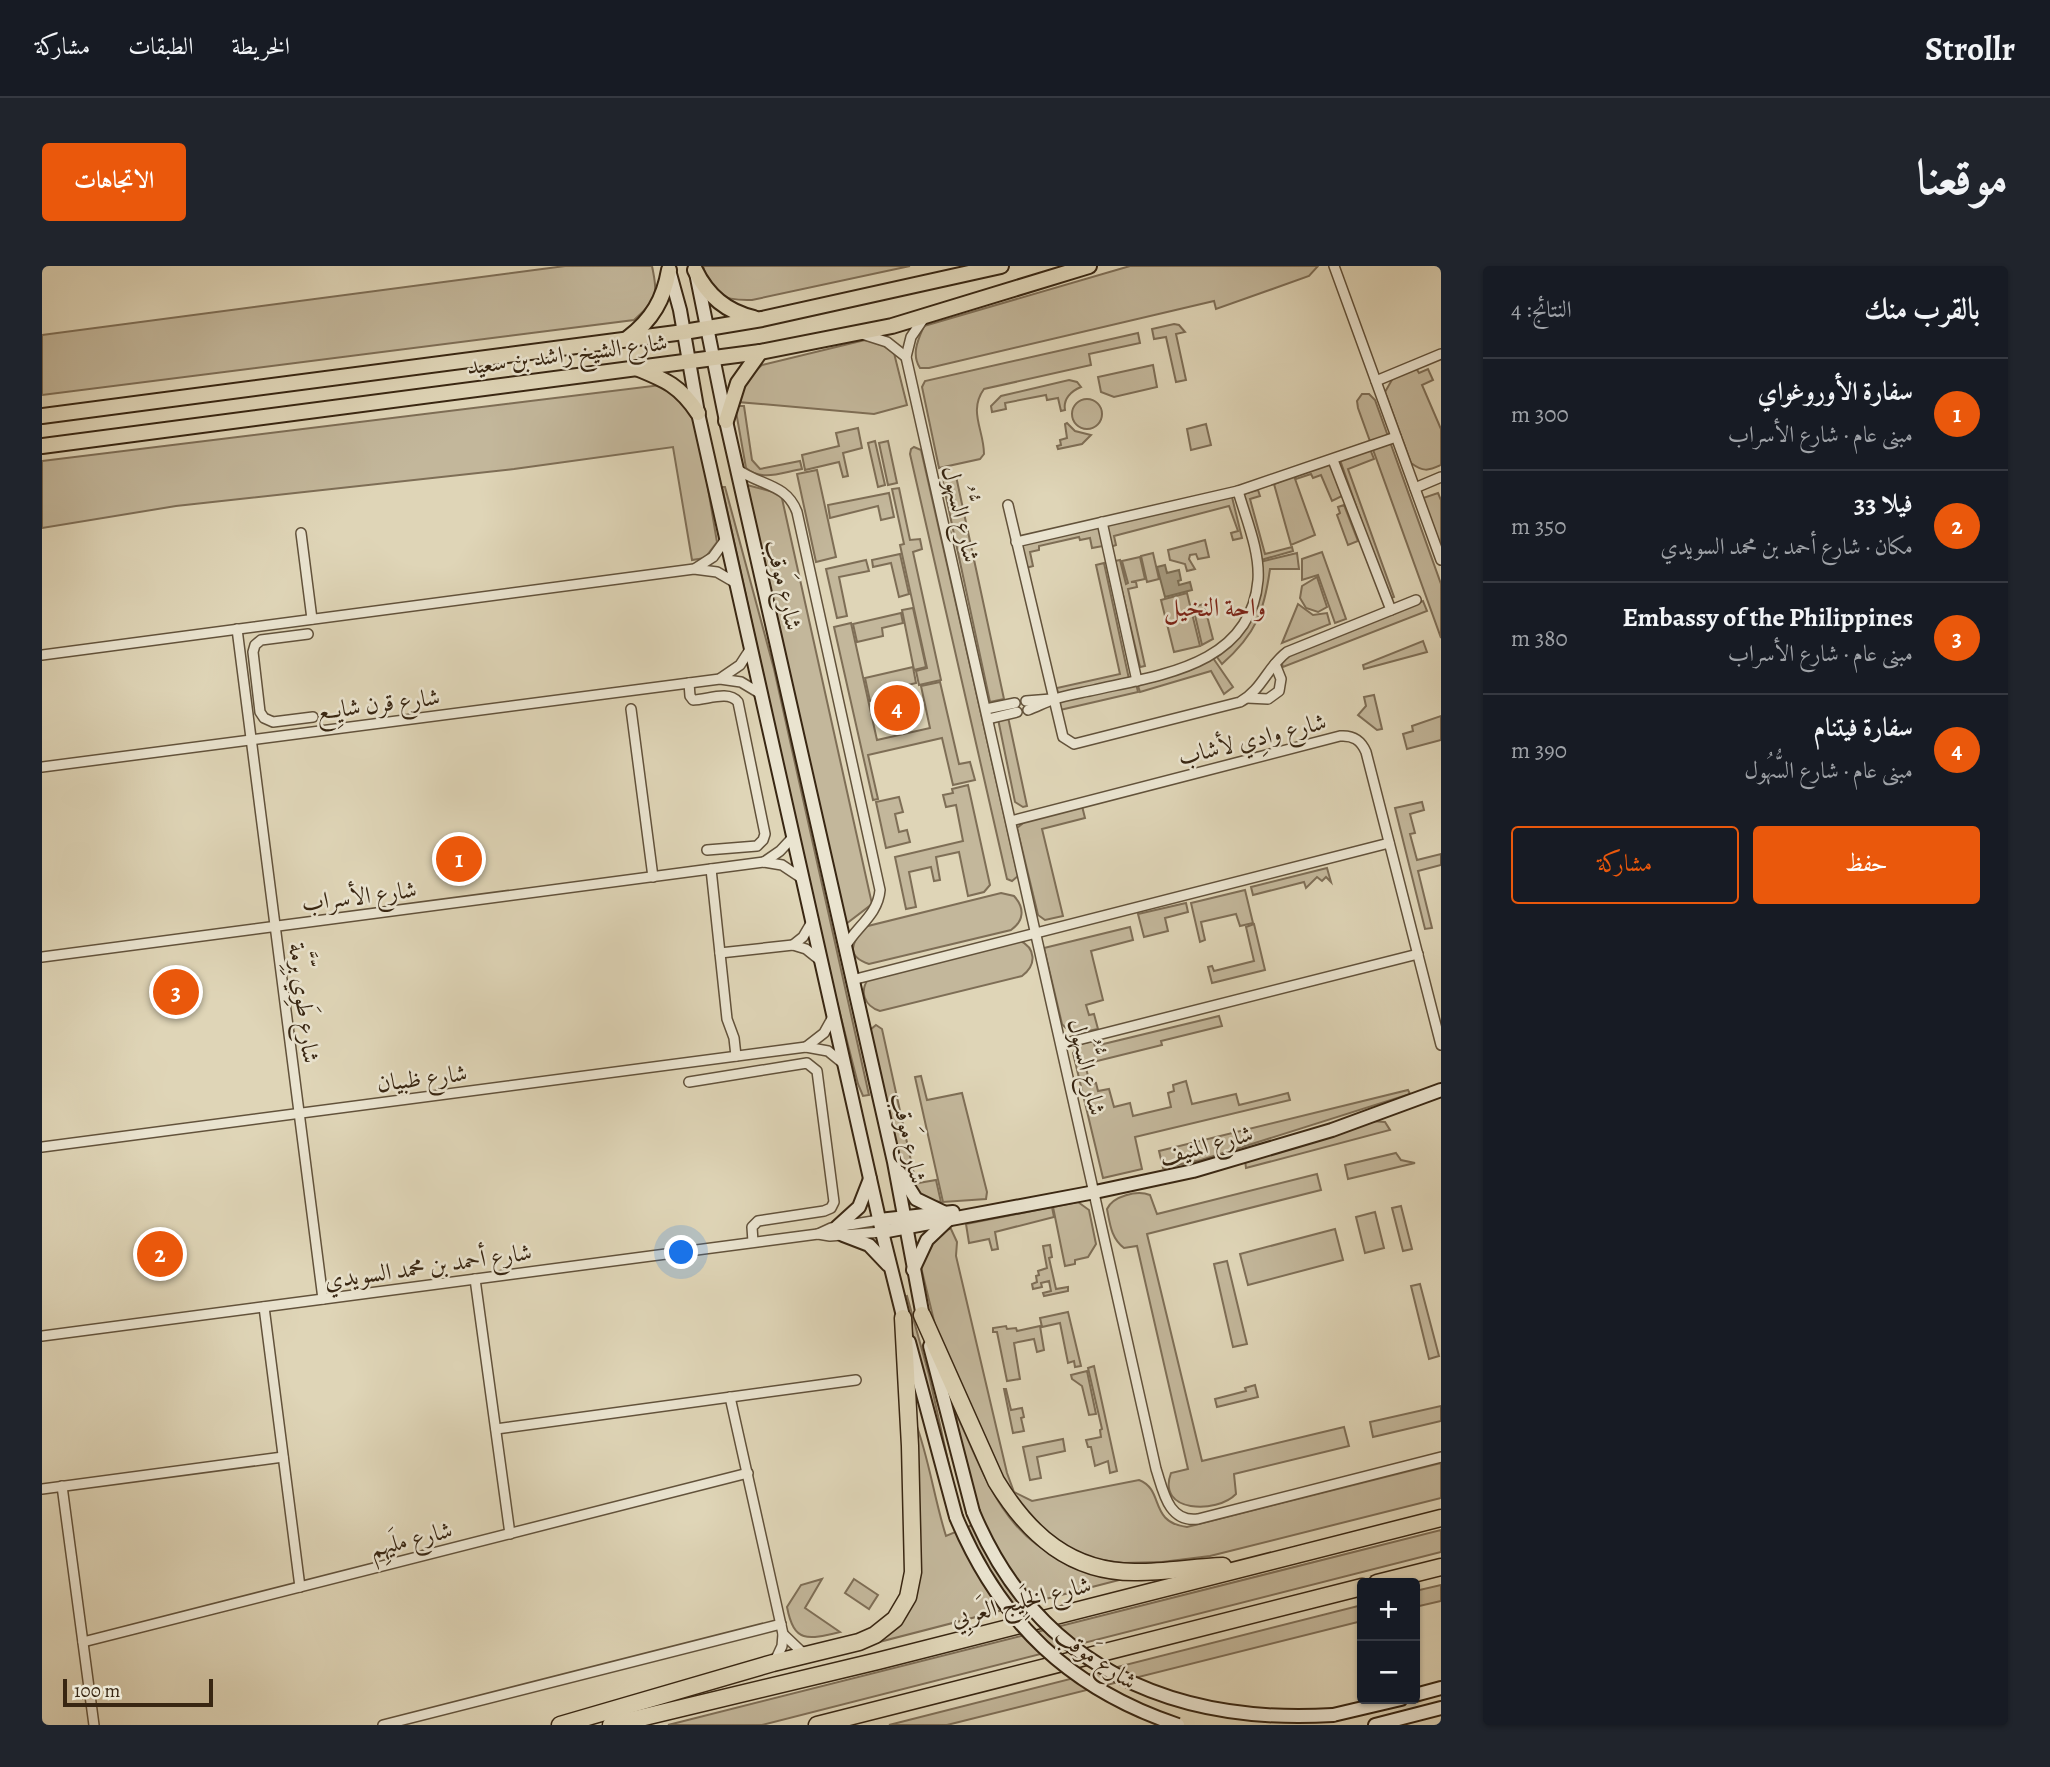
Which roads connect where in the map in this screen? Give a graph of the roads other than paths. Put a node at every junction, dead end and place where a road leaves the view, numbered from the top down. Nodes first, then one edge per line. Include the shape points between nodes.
1 (1001, 266) edge
2 (1089, 266) edge
3 (1334, 266) edge
4 (669, 268) edge
5 (695, 268) edge
6 (925, 317) junction
7 (762, 319) junction
8 (706, 328) junction
9 (684, 332) junction
10 (860, 334) junction
11 (628, 338) junction
12 (760, 352) junction
13 (1441, 354) edge
14 (712, 358) junction
15 (906, 358) junction
16 (689, 361) junction
17 (635, 368) junction
18 (1376, 381) junction
19 (698, 413) junction
20 (42, 416) edge
21 (726, 421) junction
22 (1396, 437) junction
23 (42, 446) edge
24 (1333, 460) junction
25 (737, 469) junction
26 (1441, 477) edge
27 (1415, 488) junction
28 (1238, 491) junction
29 (1008, 505) dead end
30 (1102, 522) junction
31 (301, 533) dead end
32 (726, 539) junction
33 (1016, 542) junction
34 (1441, 560) edge
35 (694, 569) junction
36 (736, 583) junction
37 (1416, 600) dead end
38 (1391, 610) junction
39 (312, 619) junction
40 (237, 629) junction
41 (308, 634) dead end
42 (751, 648) junction
43 (42, 655) edge
44 (1275, 664) junction
45 (720, 679) junction
46 (257, 681) junction
47 (1137, 681) junction
48 (244, 683) junction
49 (689, 683) junction
50 (761, 694) junction
51 (1247, 698) junction
52 (1053, 700) junction
53 (1027, 705) dead end
54 (1016, 708) dead end
55 (631, 709) dead end
56 (987, 714) junction
57 (313, 717) dead end
58 (251, 740) junction
59 (42, 767) edge
60 (1012, 821) junction
61 (794, 836) junction
62 (1389, 843) junction
63 (726, 848) junction
64 (707, 850) dead end
65 (764, 862) junction
66 (728, 867) junction
67 (711, 869) junction
68 (653, 877) junction
69 (803, 879) junction
70 (813, 920) junction
71 (275, 926) junction
72 (1037, 933) junction
73 (793, 945) junction
74 (845, 947) junction
75 (720, 953) junction
76 (1418, 954) junction
77 (42, 957) edge
78 (822, 962) junction
79 (852, 980) junction
80 (834, 1015) junction
81 (1062, 1044) junction
82 (1441, 1045) edge
83 (806, 1047) junction
84 (733, 1056) junction
85 (845, 1065) junction
86 (732, 1075) junction
87 (689, 1082) dead end
88 (1441, 1090) edge
89 (299, 1113) junction
90 (42, 1147) edge
91 (894, 1162) junction
92 (870, 1178) junction
93 (1095, 1192) junction
94 (947, 1216) junction
95 (904, 1222) junction
96 (881, 1226) junction
97 (840, 1231) junction
98 (753, 1242) junction
99 (890, 1268) junction
100 (913, 1271) junction
101 (475, 1279) junction
102 (323, 1299) junction
103 (264, 1307) junction
104 (922, 1315) junction
105 (903, 1318) junction
106 (42, 1336) edge
107 (856, 1380) dead end
108 (730, 1397) junction
109 (496, 1429) junction
110 (283, 1457) junction
111 (1441, 1457) edge
112 (748, 1473) junction
113 (62, 1486) junction
114 (42, 1489) edge
115 (1441, 1518) edge
116 (510, 1534) junction
117 (1257, 1565) junction
118 (1438, 1569) edge
119 (1399, 1578) edge
120 (300, 1587) junction
121 (1357, 1588) edge
122 (781, 1624) junction
123 (783, 1634) junction
124 (83, 1642) junction
125 (805, 1655) junction
126 (774, 1663) junction
127 (1441, 1688) edge
128 (1420, 1694) edge
129 (1380, 1704) edge
130 (1441, 1708) edge
131 (94, 1725) edge
132 (383, 1725) edge
133 (560, 1725) edge
134 (611, 1725) edge
135 (817, 1725) edge
136 (1178, 1725) edge
137 (1375, 1725) edge

1 - 7 main road, شارع الشيخ راشد بن سعيد
2 - 6 main road, شارع الشيخ راشد بن سعيد
3 - 18 street
4 - 9 main road, شارع مَوقب
4 - 11 main road via 655,312
5 - 7 main road via 719,302 739,314
5 - 8 main road, شارع مَوقب
6 - 10 main road, شارع الشيخ راشد بن سعيد
6 - 15 street via 911,337
7 - 8 main road, شارع الشيخ راشد بن سعيد
8 - 9 main road, شارع الشيخ راشد بن سعيد
8 - 14 main road, شارع مَوقب
9 - 11 main road, شارع الشيخ راشد بن سعيد
9 - 16 main road, شارع مَوقب
10 - 12 main road, شارع الشيخ راشد بن سعيد
10 - 15 street via 887,342
11 - 20 main road, شارع الشيخ راشد بن سعيد
12 - 14 main road, شارع الشيخ راشد بن سعيد
12 - 21 main road via 733,393
13 - 18 street
14 - 16 main road, شارع الشيخ راشد بن سعيد
14 - 21 main road, شارع مَوقب
15 - 56 street, شارع السُّهُول
16 - 17 main road, شارع الشيخ راشد بن سعيد
16 - 19 main road, شارع مَوقب
17 - 19 main road via 678,388
17 - 23 main road, شارع الشيخ راشد بن سعيد
18 - 22 street
19 - 32 main road, شارع مَوقب
21 - 25 main road, شارع مَوقب
22 - 24 street
22 - 27 street
24 - 28 street
24 - 38 street
25 - 74 main road, شارع مَوقب
25 - 74 street via 787,494 797,512 880,890 873,914
26 - 27 street
27 - 34 street
28 - 30 street
28 - 47 street via 1257,559 1257,588 1248,616 1238,633 1208,658
29 - 33 street
30 - 33 street
30 - 47 street
31 - 39 street
32 - 35 street via 713,557
32 - 36 main road, شارع مَوقب
33 - 52 street
35 - 36 street via 717,572
35 - 39 street
36 - 42 main road, شارع مَوقب
37 - 38 street
38 - 44 street via 1293,649
39 - 40 street
40 - 43 street
40 - 48 street, شارع طَوِي بِرِّمَّة
41 - 46 street via 258,642 253,652
42 - 45 street via 740,665
42 - 50 main road, شارع مَوقب
44 - 51 street
44 - 51 street via 1281,678 1279,691 1268,699
45 - 49 street, شارع قرن شايِع
45 - 50 street, شارع قرن شايِع via 741,682
46 - 48 street
46 - 57 street via 260,712 266,720
47 - 52 street
48 - 58 street, شارع طَوِي بِرِّمَّة
49 - 58 street, شارع قرن شايِع
49 - 63 street via 693,700 731,696 739,705 765,837 757,846
50 - 61 main road, شارع مَوقب
51 - 52 street via 1074,744 1063,737
52 - 53 street
54 - 56 street
55 - 68 street
56 - 60 street, شارع السُّهُول
58 - 59 street, شارع قرن شايِع
58 - 71 street, شارع طَوِي بِرِّمَّة
60 - 62 street, شارع وادِي لأشاب via 1347,736 1359,741 1366,752
60 - 72 street, شارع السُّهُول
61 - 65 street
61 - 69 main road, شارع مَوقب
62 - 72 street
62 - 76 street, شارع وادِي لأشاب
63 - 64 street
63 - 66 street
65 - 66 street, شارع الأسراب
65 - 69 street, شارع الأسراب via 782,866
66 - 67 street, شارع الأسراب
67 - 68 street, شارع الأسراب
67 - 75 street
68 - 71 street, شارع الأسراب
69 - 70 main road, شارع مَوقب
70 - 73 street
70 - 78 main road, شارع مَوقب
71 - 77 street, شارع الأسراب
71 - 89 street, شارع طَوِي بِرِّمَّة
72 - 79 street
72 - 81 street, شارع السُّهُول
73 - 75 street
73 - 78 street
74 - 79 main road, شارع مَوقب
75 - 84 street
76 - 81 street
76 - 82 street, شارع وادِي لأشاب
78 - 80 main road, شارع مَوقب
79 - 91 main road, شارع مَوقب
80 - 83 street via 824,1033
80 - 85 main road, شارع مَوقب
81 - 93 street, شارع السُّهُول
83 - 84 street, شارع ظبيان
83 - 85 street, شارع ظبيان via 828,1051
84 - 86 street
84 - 89 street, شارع ظبيان
85 - 92 main road, شارع مَوقب
86 - 87 street
86 - 98 street via 807,1063 814,1067 835,1200 824,1211 758,1221 752,1227
88 - 93 main road, شارع المنيف via 1354,1123 1229,1161
89 - 90 street, شارع ظبيان
89 - 102 street, شارع طَوِي بِرِّمَّة
91 - 94 main road via 916,1199
91 - 95 main road, شارع مَوقب
92 - 96 main road, شارع مَوقب
92 - 97 main road via 859,1207
93 - 94 main road, شارع المنيف
93 - 111 street, شارع السُّهُول via 1157,1469 1167,1502 1177,1514 1198,1519
94 - 95 main road, شارع المنيف
94 - 100 main road via 927,1240
95 - 96 main road, شارع المنيف
95 - 100 main road, شارع مَوقب
96 - 97 street, شارع أحمد بن محمد السويدي
96 - 99 main road, شارع مَوقب
97 - 98 street, شارع أحمد بن محمد السويدي
97 - 99 main road via 869,1245
98 - 101 street, شارع أحمد بن محمد السويدي
99 - 105 main road, شارع مَوقب
100 - 104 main road, شارع مَوقب
101 - 102 street, شارع أحمد بن محمد السويدي
101 - 109 street
102 - 103 street, شارع أحمد بن محمد السويدي
103 - 106 street, شارع أحمد بن محمد السويدي
103 - 110 street
104 - 117 highway via 996,1481 1042,1539 1064,1554 1112,1571
104 - 129 main road, شارع مَوقب, bridge via 973,1512 989,1549 1016,1591 1055,1635 1103,1672 1156,1699 1214,1715 1273,1721 1333,1715
105 - 125 highway via 913,1572 908,1597 895,1619 875,1635
105 - 136 main road, شارع مَوقب, bridge via 956,1517 983,1575 1043,1649 1094,1688
107 - 108 street
108 - 109 street
108 - 112 street
109 - 116 street
110 - 113 street
110 - 120 street
112 - 116 street, شارع ملَيهِم
112 - 122 street
113 - 114 street
113 - 124 street
115 - 117 highway, شارع الخَلِيج العَربِي
116 - 120 street, شارع ملَيهِم
117 - 134 highway, شارع الخَلِيج العَربِي
118 - 119 highway
120 - 124 street, شارع ملَيهِم
121 - 135 highway
122 - 123 street
122 - 132 street
123 - 125 street
123 - 126 street
124 - 131 street
125 - 126 highway
126 - 133 highway
127 - 128 main road
130 - 137 main road

